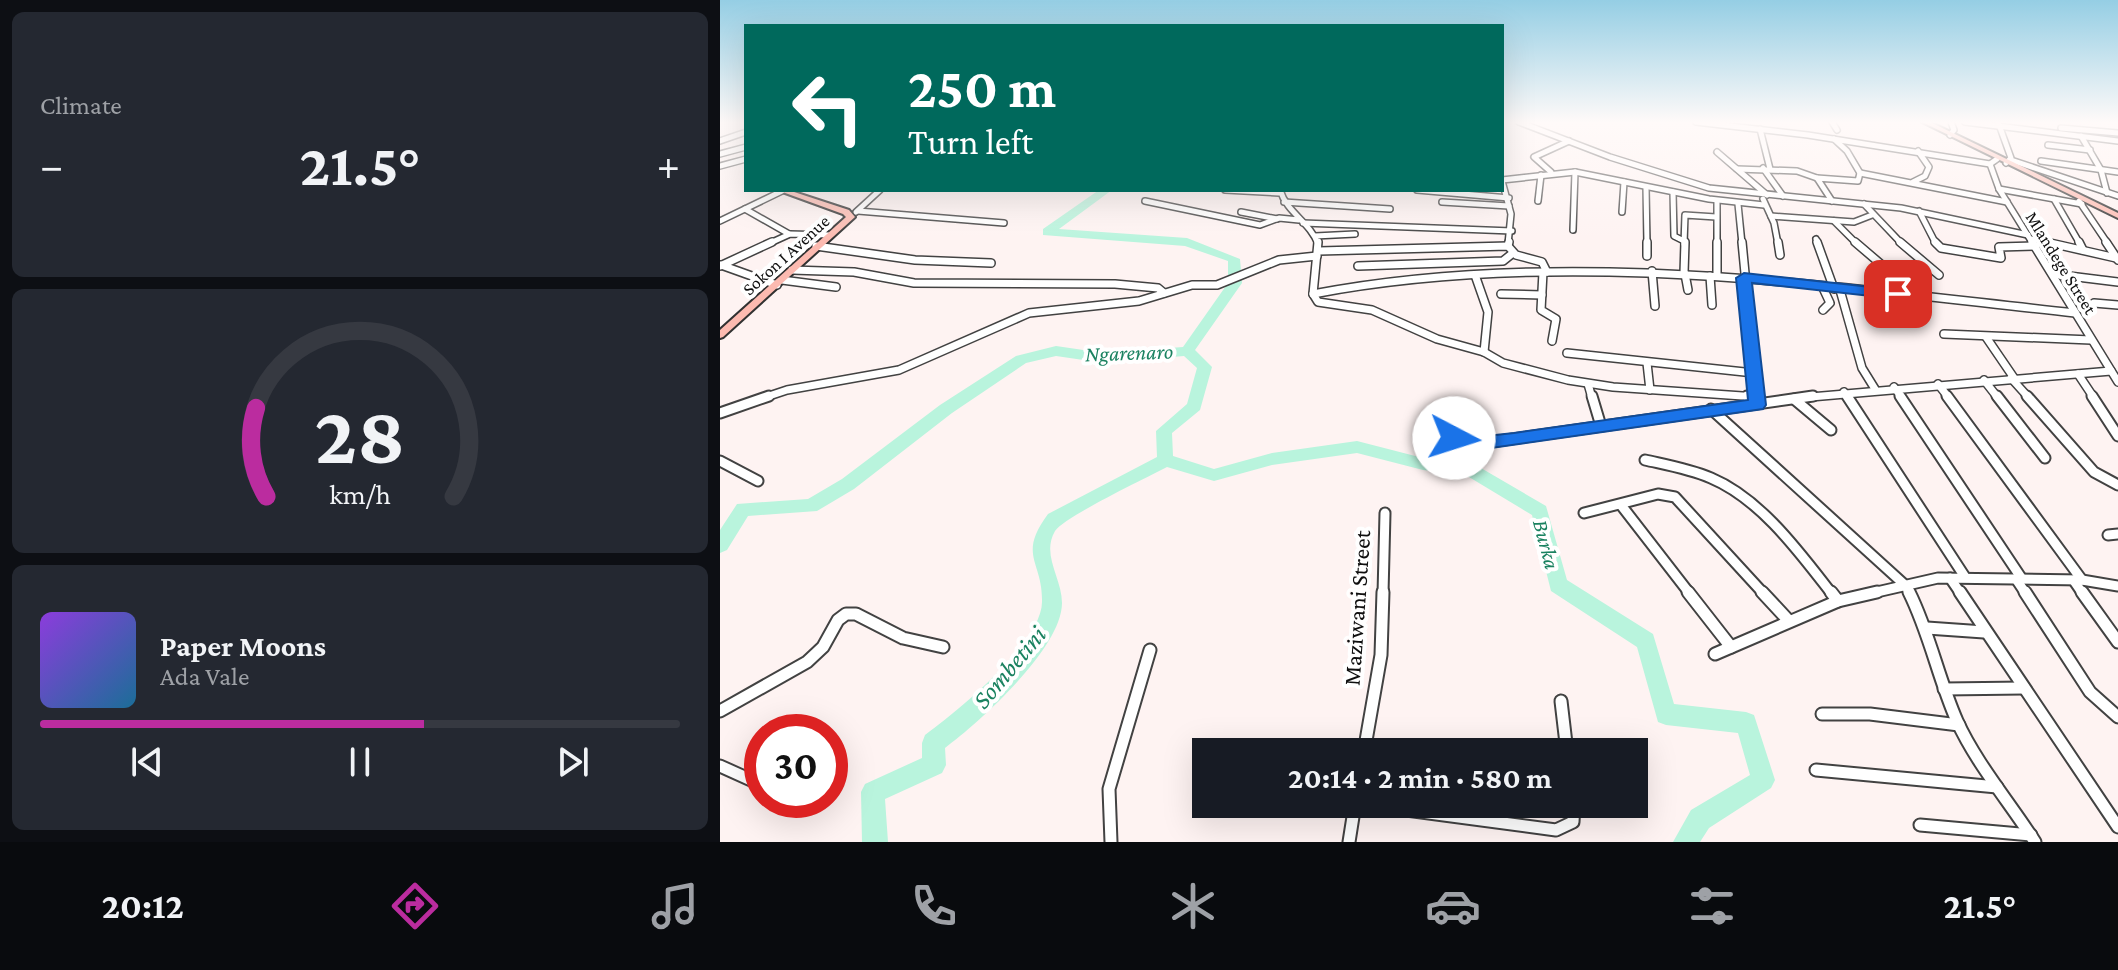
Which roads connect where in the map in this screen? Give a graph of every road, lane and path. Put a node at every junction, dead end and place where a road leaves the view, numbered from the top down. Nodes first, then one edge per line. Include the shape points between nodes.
1 (1539, 161) edge
2 (1628, 161) edge
3 (1728, 161) edge
4 (1765, 161) edge
5 (1853, 161) edge
6 (1925, 161) edge
7 (2001, 161) joint
8 (2002, 161) edge
9 (2043, 161) edge
10 (2096, 161) edge
11 (1766, 168) junction
12 (1737, 169) junction
13 (2101, 170) junction
14 (1551, 172) junction
15 (1575, 172) junction
16 (2118, 172) edge
17 (1860, 173) junction
18 (1541, 175) junction
19 (1817, 178) junction
20 (1504, 180) edge
21 (1624, 182) junction
22 (1913, 182) junction
23 (1646, 187) junction
24 (1504, 189) edge
25 (1999, 189) junction
26 (777, 192) edge
27 (787, 192) edge
28 (878, 192) edge
29 (1280, 192) edge
30 (1432, 192) edge
31 (1673, 192) junction
32 (2107, 193) junction
33 (1765, 195) junction
34 (1784, 196) junction
35 (2118, 196) edge
36 (2054, 199) junction
37 (1145, 201) dead end
38 (1538, 201) dead end
39 (1717, 201) junction
40 (1832, 201) junction
41 (2079, 201) junction
42 (1284, 202) junction
43 (1442, 202) dead end
44 (1509, 202) junction
45 (2007, 202) junction
46 (1738, 204) junction
47 (1864, 204) junction
48 (1764, 205) junction
49 (745, 209) junction
50 (1390, 209) dead end
51 (1919, 211) junction
52 (1241, 212) dead end
53 (1622, 212) dead end
54 (855, 213) junction
55 (1872, 215) junction
56 (1771, 216) junction
57 (2118, 216) edge
58 (1716, 217) junction
59 (1278, 219) junction
60 (720, 221) edge
61 (1834, 221) junction
62 (1302, 222) junction
63 (1004, 223) dead end
64 (1573, 230) dead end
65 (1512, 231) junction
66 (790, 234) junction
67 (1355, 234) dead end
68 (830, 235) junction
69 (1315, 236) junction
70 (2030, 237) junction
71 (1816, 239) dead end
72 (1684, 241) junction
73 (816, 246) junction
74 (1508, 246) junction
75 (2036, 246) junction
76 (2083, 250) junction
77 (1513, 253) junction
78 (1318, 254) junction
79 (1780, 255) dead end
80 (1647, 256) dead end
81 (2117, 259) edge
82 (1476, 261) junction
83 (991, 263) dead end
84 (720, 265) edge
85 (1358, 266) dead end
86 (792, 270) junction
87 (1652, 271) junction
88 (1545, 272) junction
89 (1685, 273) junction
90 (2053, 274) junction
91 (1477, 275) junction
92 (1939, 275) dead end
93 (1714, 276) junction
94 (1744, 278) junction
95 (2118, 282) edge
96 (779, 283) junction
97 (836, 287) dead end
98 (1823, 288) junction
99 (1688, 290) dead end
100 (1837, 290) junction
101 (1164, 293) junction
102 (1313, 294) junction
103 (1501, 294) dead end
104 (1542, 295) junction
105 (1917, 295) junction
106 (2094, 303) dead end
107 (1712, 305) dead end
108 (2118, 305) edge
109 (1655, 306) dead end
110 (1823, 310) dead end
111 (2075, 313) junction
112 (1944, 334) dead end
113 (720, 335) edge
114 (1986, 337) junction
115 (2091, 340) junction
116 (1552, 341) dead end
117 (1484, 352) junction
118 (1567, 353) dead end
119 (1647, 363) junction
120 (1754, 373) junction
121 (2078, 374) junction
122 (2012, 378) junction
123 (2116, 378) edge
124 (1984, 380) junction
125 (1588, 384) junction
126 (1938, 384) junction
127 (1894, 387) junction
128 (1875, 389) junction
129 (1650, 390) junction
130 (1844, 392) junction
131 (1794, 399) junction
132 (1757, 401) junction
133 (1711, 409) junction
134 (720, 413) edge
135 (1601, 426) junction
136 (1440, 430) dead end
137 (1831, 430) dead end
138 (2118, 436) edge
139 (2045, 458) dead end
140 (1645, 460) dead end
141 (720, 461) edge
142 (758, 481) dead end
143 (2118, 485) edge
144 (1621, 505) junction
145 (1385, 513) dead end
146 (1584, 513) dead end
147 (1965, 577) junction
148 (1950, 578) junction
149 (2019, 579) junction
150 (2078, 581) junction
151 (1906, 586) junction
152 (2118, 586) edge
153 (1838, 601) junction
154 (1789, 621) junction
155 (1927, 628) junction
156 (1984, 632) junction
157 (2118, 642) edge
158 (943, 647) dead end
159 (1731, 647) junction
160 (1150, 650) dead end
161 (1715, 654) dead end
162 (2024, 688) junction
163 (1944, 689) junction
164 (1561, 701) dead end
165 (720, 711) edge
166 (1822, 714) dead end
167 (2118, 717) edge
168 (1959, 725) junction
169 (1366, 738) edge
170 (1565, 738) edge
171 (720, 766) edge
172 (1816, 770) dead end
173 (744, 777) edge
174 (1997, 787) junction
175 (2118, 805) edge
176 (2104, 807) junction
177 (1353, 818) edge
178 (1466, 818) edge
179 (1573, 818) edge
180 (1920, 825) dead end
181 (2118, 827) edge
182 (2033, 838) edge
183 (1111, 842) edge
184 (1349, 842) edge

1 - 14 street
2 - 33 street via 1697,185
3 - 12 street
4 - 11 street
5 - 17 street
6 - 22 street via 1929,167 1925,176
7 - 25 street, Mlandege Street
7 - 41 street
8 - 32 street
9 - 13 street
10 - 13 street
11 - 12 street
11 - 19 street
11 - 34 street
12 - 33 street
13 - 16 street
13 - 32 street
14 - 15 street
14 - 18 street
15 - 21 street
15 - 64 street
17 - 19 street via 1858,181
17 - 22 street
18 - 20 street
18 - 38 street
19 - 40 street
21 - 23 street
21 - 53 street
22 - 45 street
23 - 31 street
23 - 80 street
24 - 44 street
25 - 36 street
25 - 45 street, Mlandege Street
26 - 49 street
27 - 54 street, Sokon I Avenue
28 - 54 street
29 - 42 street
30 - 44 street
31 - 39 street
31 - 72 street via 1674,236
32 - 35 street
33 - 34 street
33 - 48 street
34 - 40 street
36 - 41 street
36 - 76 street
37 - 59 street via 1260,225
39 - 46 street
39 - 58 street
40 - 47 street
41 - 57 street
41 - 81 street
42 - 50 street
42 - 62 street
43 - 44 street
44 - 65 street
45 - 70 street, Mlandege Street
46 - 48 street
46 - 94 street
47 - 51 street
47 - 55 street
48 - 56 street
49 - 60 street
49 - 66 street
51 - 70 street
51 - 75 street via 1941,248 2001,258 1999,247
52 - 59 street
54 - 63 street
54 - 68 street, Sokon I Avenue
55 - 61 street via 1860,222
55 - 92 street
56 - 61 street
56 - 79 street
58 - 72 street via 1685,215
58 - 93 street
59 - 62 street
61 - 105 street
62 - 65 street
62 - 69 street
65 - 74 street
66 - 68 street
66 - 84 street
67 - 69 street
68 - 73 street, Sokon I Avenue
69 - 78 street
70 - 75 street, Mlandege Street
70 - 76 street
71 - 100 street
72 - 89 street
73 - 83 street via 915,260
73 - 86 street, Sokon I Avenue
74 - 77 street
74 - 78 street
75 - 90 street, Mlandege Street
76 - 81 street
77 - 82 street via 1503,261
77 - 88 street via 1542,262
78 - 101 street via 1279,260 1217,285
78 - 102 street
82 - 85 street
82 - 91 street
84 - 96 street
86 - 96 street, Sokon I Avenue
86 - 101 street via 854,272 914,283 1115,284
87 - 88 street
87 - 89 street
87 - 109 street
88 - 91 street
88 - 104 street
89 - 93 street
89 - 99 street
90 - 95 street
90 - 111 street, Mlandege Street
91 - 102 street via 1391,279
91 - 117 street via 1488,312
93 - 94 street
93 - 107 street
94 - 98 street
94 - 120 street
96 - 97 street
96 - 113 street, Sokon I Avenue
98 - 100 street
98 - 110 street via 1830,303
100 - 105 street
100 - 128 street via 1862,368
101 - 134 street via 1129,303 1029,313 899,370 787,390
102 - 117 street via 1318,302 1372,310 1437,339
103 - 104 street
104 - 116 street via 1542,314 1556,319
105 - 111 street
106 - 108 street
111 - 115 street, Mlandege Street
112 - 114 street
114 - 115 street
114 - 122 street
115 - 123 street, Mlandege Street
117 - 125 street via 1503,363
118 - 119 street
119 - 120 street
119 - 129 street
120 - 132 street
121 - 122 street
121 - 123 street
121 - 138 street
122 - 124 street
122 - 143 street via 2094,472
124 - 126 street
124 - 139 street
125 - 129 street
125 - 135 street
126 - 127 street
126 - 150 street
127 - 128 street
127 - 149 street
128 - 130 street
129 - 132 street
130 - 131 street
130 - 147 street
131 - 132 street
131 - 137 street
132 - 133 street
133 - 135 street
133 - 151 street
135 - 136 street via 1477,444
140 - 153 street via 1726,485 1797,552
141 - 142 street
144 - 146 street
144 - 154 street via 1658,494 1680,500
144 - 159 street
145 - 169 street, Maziwani Street via 1381,655
147 - 148 street
147 - 149 street
148 - 151 street
148 - 156 street
149 - 150 street
149 - 167 street via 2090,692
150 - 152 street
150 - 157 street
151 - 153 street
151 - 155 street
153 - 154 street
154 - 159 street
155 - 156 street
155 - 163 street
156 - 162 street
158 - 165 street via 903,638 846,614 807,662
159 - 161 street
160 - 183 street via 1109,789
162 - 163 street
162 - 176 street
163 - 168 street
164 - 170 street
166 - 168 street
168 - 174 street
171 - 173 street
172 - 174 street
174 - 182 street
175 - 176 street
176 - 181 street
177 - 184 street
178 - 179 street via 1556,830
180 - 182 street

